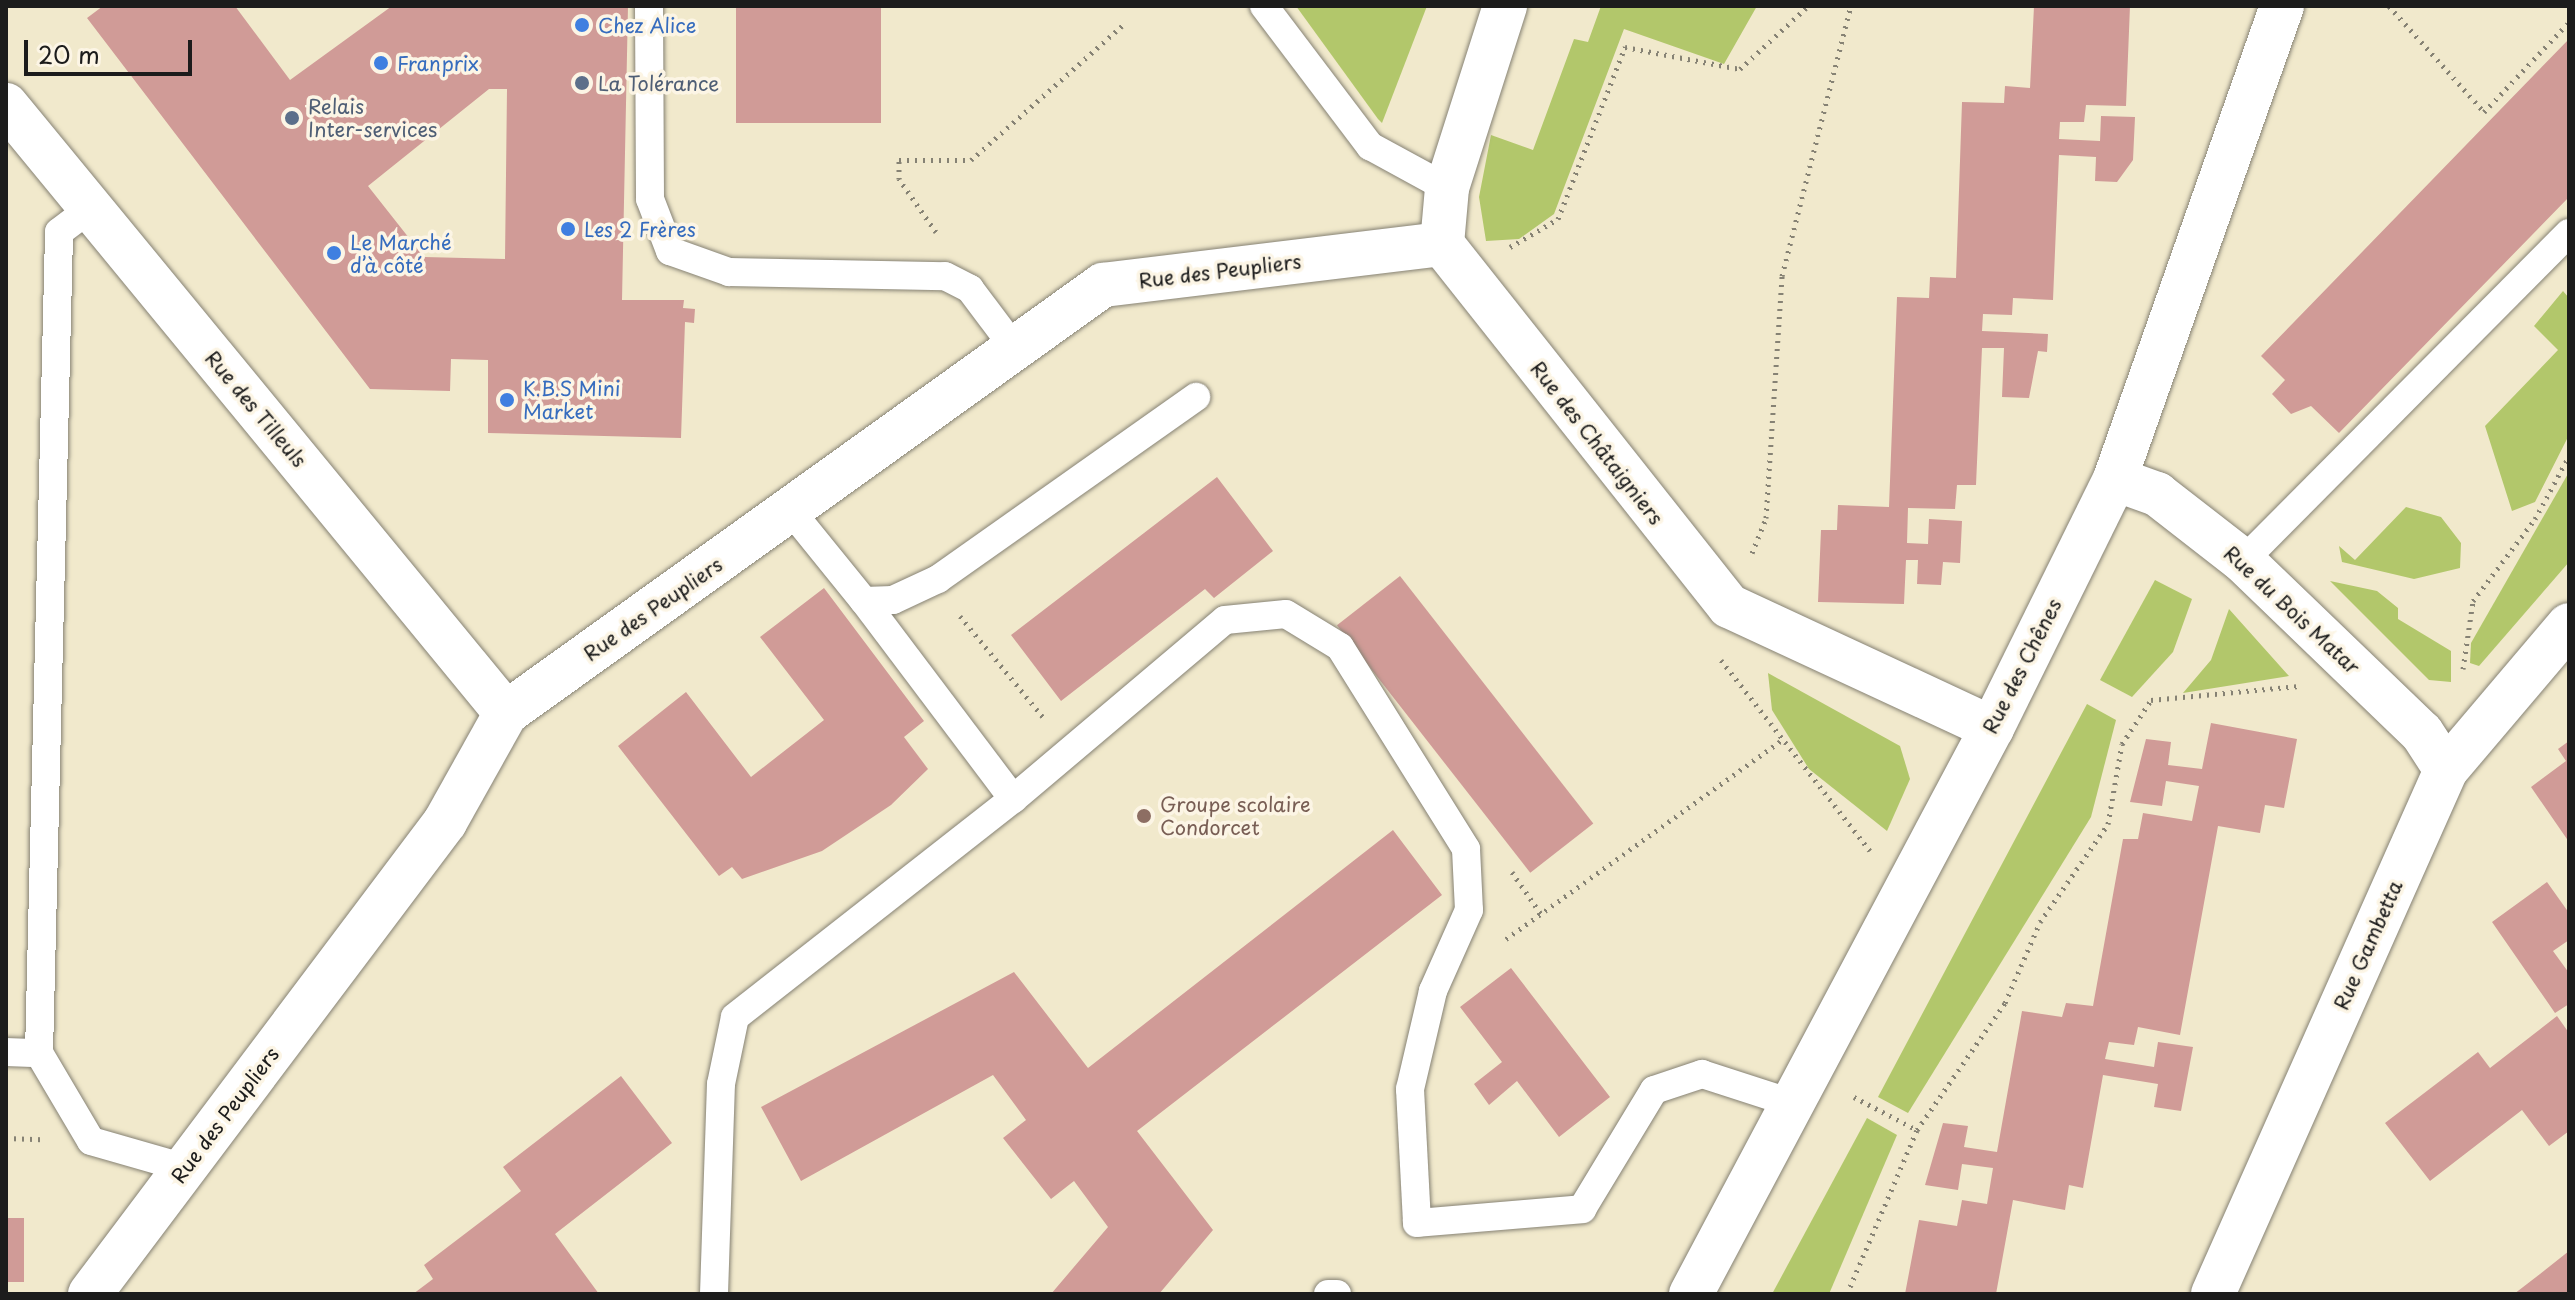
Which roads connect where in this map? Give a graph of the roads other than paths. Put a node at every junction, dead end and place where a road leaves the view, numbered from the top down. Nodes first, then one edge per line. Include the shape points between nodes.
1 (649, 6) edge
2 (1264, 6) edge
3 (1505, 6) edge
4 (2282, 6) edge
5 (6, 105) edge
6 (1447, 188) junction
7 (90, 209) junction
8 (2569, 233) edge
9 (1442, 244) junction
10 (1015, 349) junction
11 (1196, 397) dead end
12 (2115, 479) junction
13 (791, 511) junction
14 (2243, 561) junction
15 (864, 601) junction
16 (2569, 625) edge
17 (506, 713) junction
18 (1992, 728) junction
19 (2446, 770) junction
20 (1013, 799) junction
21 (6, 1052) edge
22 (39, 1053) junction
23 (1800, 1088) junction
24 (185, 1168) junction
25 (90, 1294) edge
26 (714, 1294) edge
27 (1328, 1294) edge
28 (1337, 1294) edge
29 (1691, 1294) edge
30 (2213, 1294) edge

1 - 10 lane via 650,199 670,251 729,272 945,276 970,289
2 - 6 lane via 1370,146
3 - 6 street
4 - 12 street, Rue des Chênes
5 - 7 street, Rue des Tilleuls
6 - 9 street
7 - 17 street, Rue des Tilleuls
7 - 22 lane via 59,232
8 - 14 lane
9 - 10 street, Rue des Peupliers via 1103,285
9 - 18 street, Rue des Châtaigniers via 1729,606
10 - 13 street, Rue des Peupliers
11 - 15 lane via 938,579 893,600
12 - 14 street, Rue du Bois Matar via 2157,494
12 - 18 street, Rue des Chênes
13 - 15 lane
13 - 17 street, Rue des Peupliers
14 - 19 street, Rue du Bois Matar via 2422,733
15 - 20 lane
16 - 19 street, Rue Gambetta
17 - 24 street, Rue des Peupliers via 445,822
18 - 23 street, Rue des Chênes
19 - 30 street, Rue Gambetta
20 - 23 lane via 1225,620 1286,614 1340,647 1466,849 1469,910 1433,991 1410,1089 1417,1223 1582,1209 1654,1090 1702,1074
20 - 26 lane via 735,1017 721,1084
21 - 22 lane
22 - 24 lane via 91,1141
23 - 29 street, Rue des Chênes
24 - 25 street, Rue des Peupliers
27 - 28 lane

